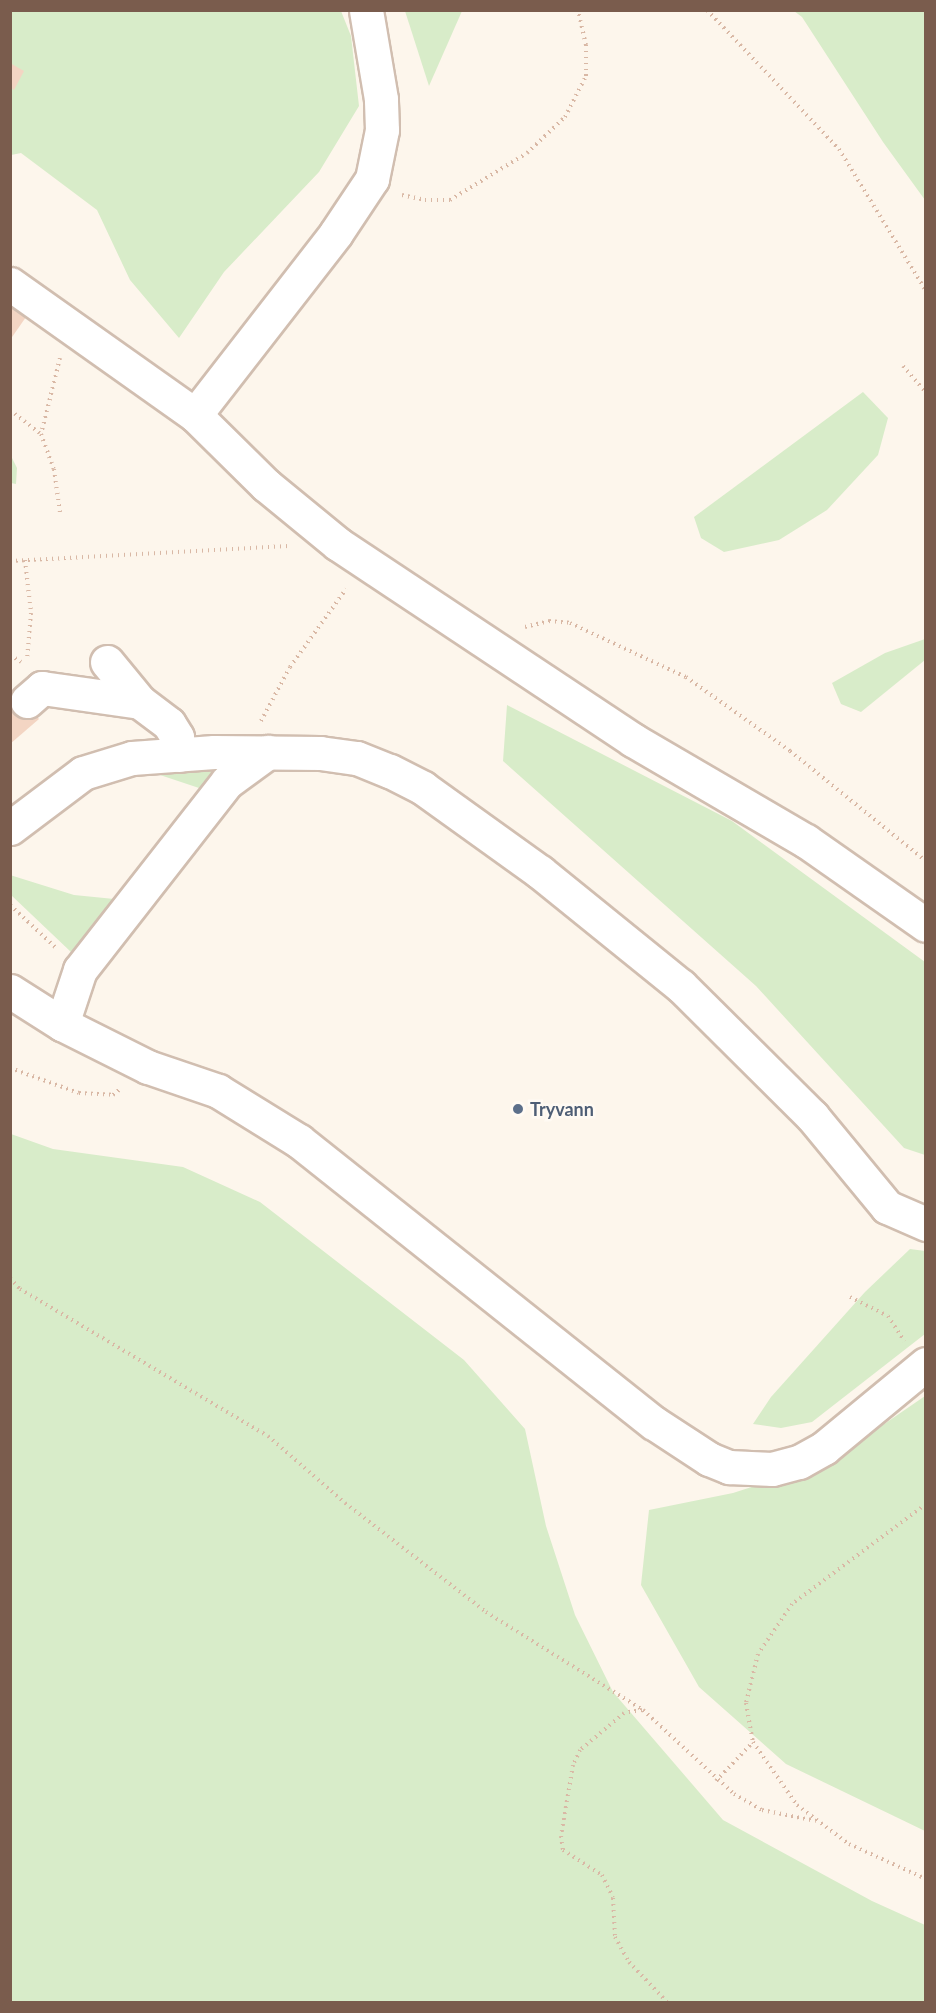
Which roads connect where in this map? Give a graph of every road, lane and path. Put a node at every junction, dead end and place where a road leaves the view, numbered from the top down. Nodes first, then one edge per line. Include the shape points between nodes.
1 (366, 10) edge
2 (578, 10) edge
3 (707, 10) edge
4 (372, 179) junction
5 (10, 284) edge
6 (926, 291) edge
7 (75, 328) junction
8 (903, 366) dead end
9 (926, 392) edge
10 (10, 410) edge
11 (195, 415) junction
12 (41, 434) junction
13 (60, 513) dead end
14 (338, 544) junction
15 (25, 560) junction
16 (10, 561) edge
17 (370, 565) junction
18 (518, 626) dead end
19 (10, 655) edge
20 (107, 663) dead end
21 (27, 701) dead end
22 (140, 702) junction
23 (257, 752) junction
24 (179, 755) junction
25 (10, 828) edge
26 (926, 861) edge
27 (926, 925) edge
28 (10, 991) edge
29 (62, 1024) junction
30 (148, 1067) junction
31 (10, 1068) edge
32 (926, 1224) edge
33 (10, 1278) edge
34 (850, 1297) dead end
35 (919, 1356) edge
36 (926, 1504) edge
37 (643, 1710) junction
38 (753, 1742) junction
39 (716, 1781) junction
40 (816, 1821) junction
41 (926, 1879) edge
42 (667, 2002) edge

1 - 4 street via 381,99 382,130
2 - 4 path via 586,45 586,76 565,117 527,153 450,200 401,195
3 - 6 path via 839,148
4 - 11 street via 349,215
5 - 7 street
7 - 11 street
7 - 12 path via 52,382
8 - 9 path
10 - 12 path
11 - 14 street via 266,485
12 - 13 path via 54,469
14 - 15 path
14 - 17 street
15 - 16 path
15 - 19 path via 31,613 26,666
17 - 23 path via 340,596 290,667
17 - 27 street via 633,740 806,841
18 - 26 path via 549,621 570,623 686,677 790,751
20 - 22 street
21 - 22 street via 42,688
22 - 24 street via 169,724 177,737
23 - 24 street
23 - 29 street via 227,782 80,970
23 - 32 street via 357,758 423,788 475,824 681,986 812,1116 887,1206
24 - 25 street via 132,758 83,773
28 - 29 street
29 - 30 street
30 - 31 path via 113,1095 79,1093
30 - 35 street via 218,1091 299,1141 654,1423 709,1459 729,1467 772,1469 807,1457 863,1418
33 - 37 path via 20,1289 268,1436 345,1503 486,1612
34 - 35 path via 888,1316
36 - 38 path via 805,1592 775,1624 758,1654 749,1683 747,1721
37 - 39 path
37 - 42 path via 624,1713 580,1750 573,1765 561,1836 563,1850 602,1875 613,1898 615,1938 629,1962
38 - 39 path
38 - 40 path via 797,1805
39 - 40 path via 762,1810
40 - 41 path via 849,1844

